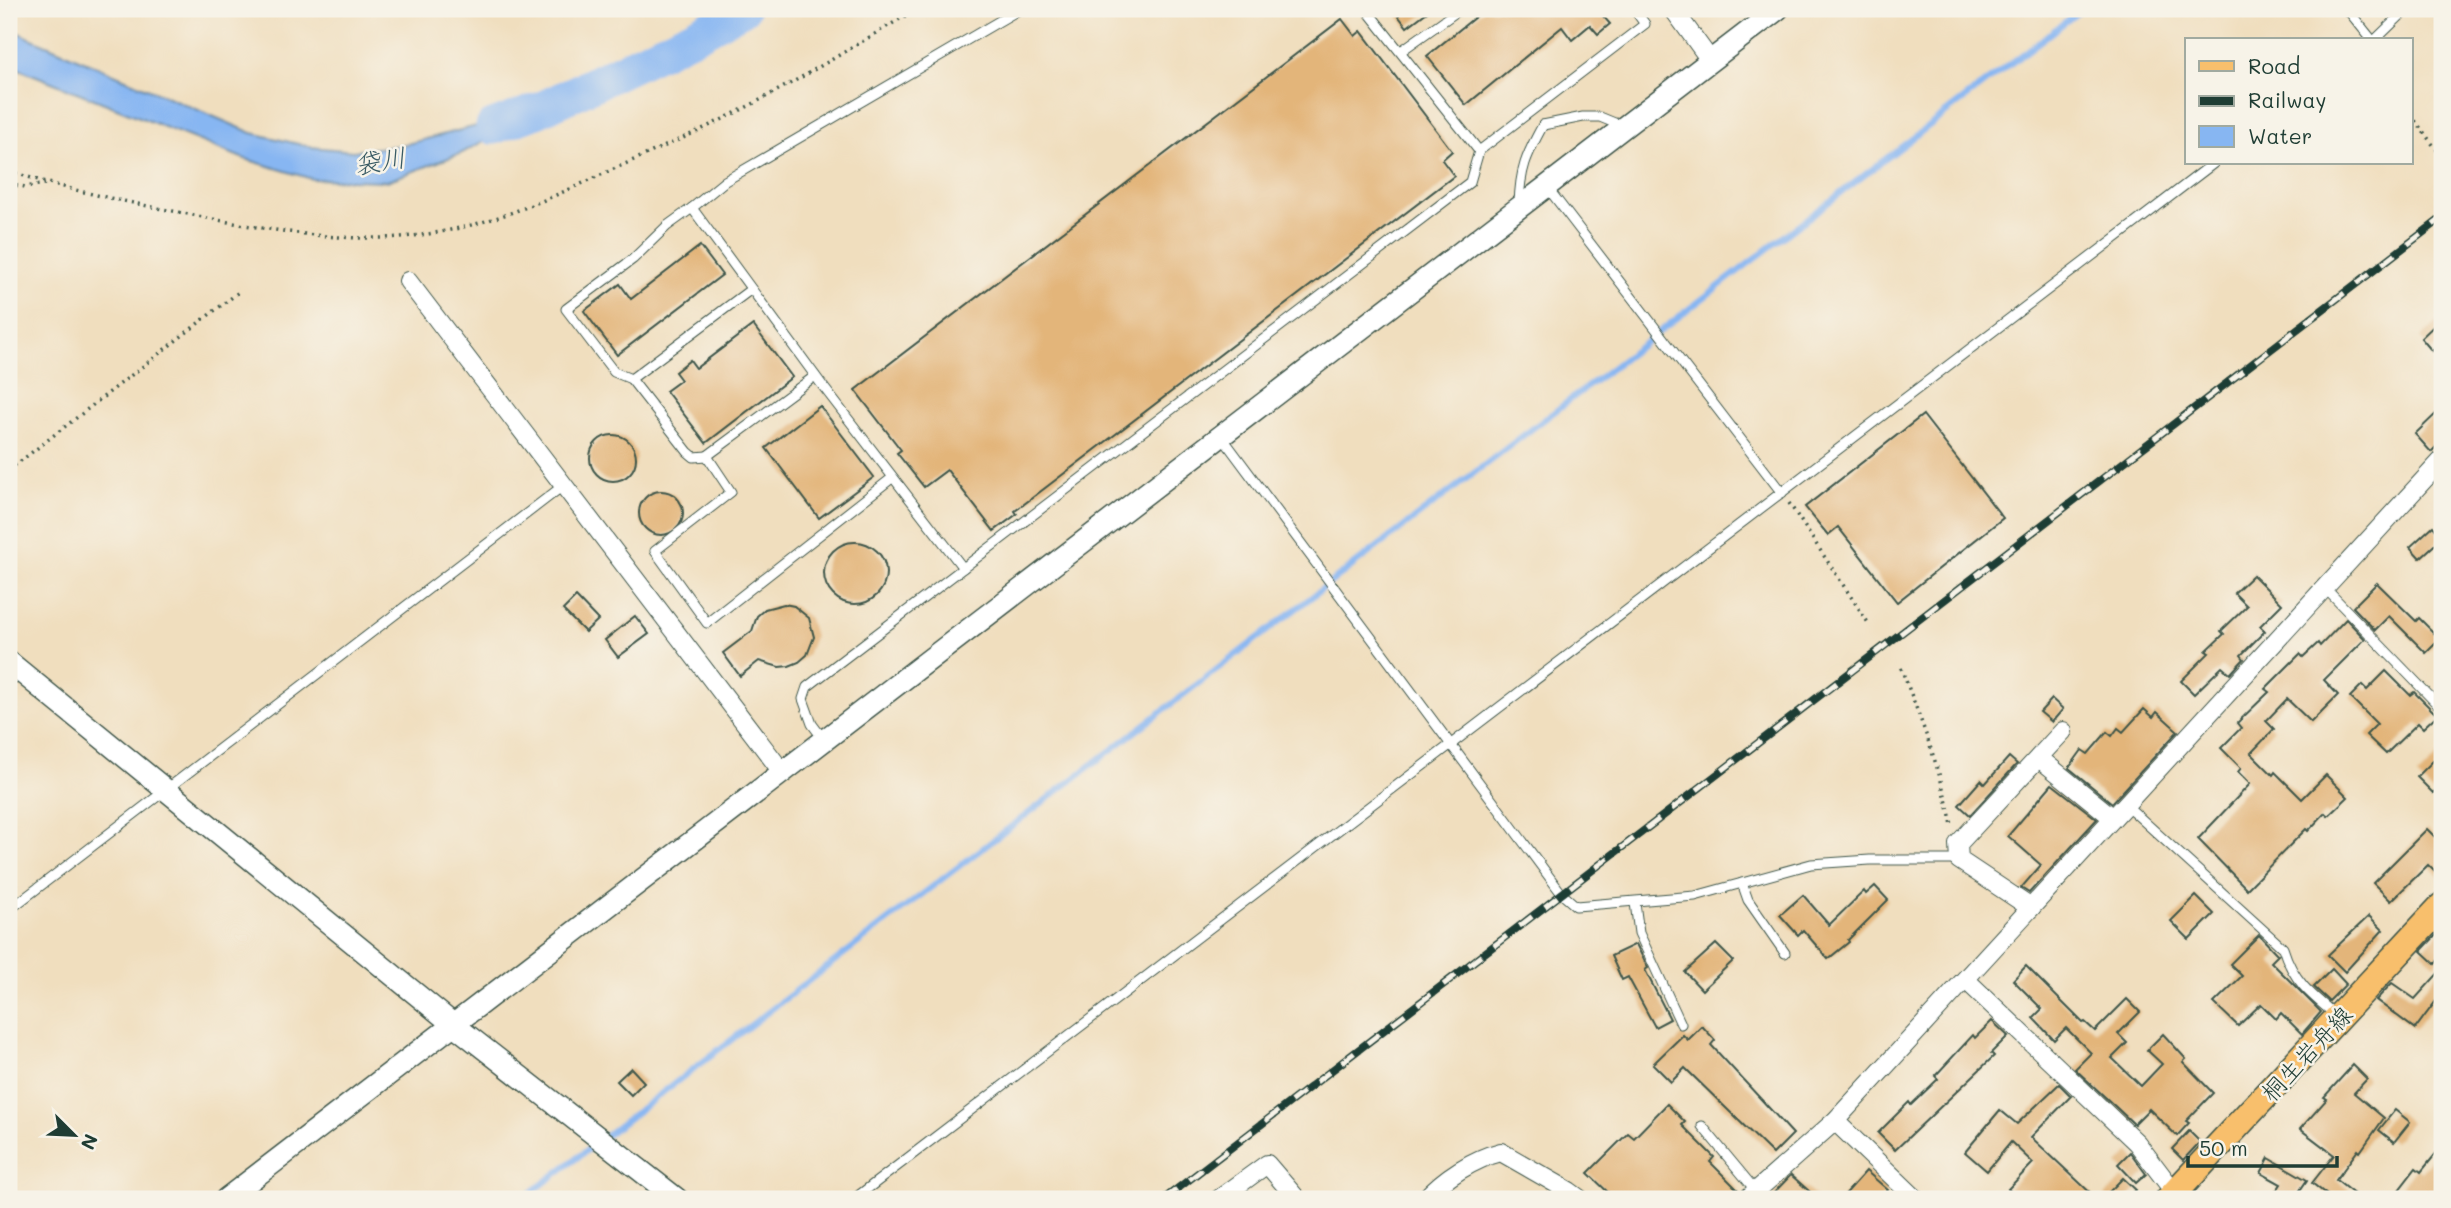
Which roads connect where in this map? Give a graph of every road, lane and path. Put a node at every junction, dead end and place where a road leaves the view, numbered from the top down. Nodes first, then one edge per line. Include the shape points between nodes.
1 (917, 9) edge
2 (1020, 9) edge
3 (1366, 9) edge
4 (1460, 9) edge
5 (1634, 9) edge
6 (1673, 9) edge
7 (1778, 9) edge
8 (2347, 9) edge
9 (2407, 9) edge
10 (2371, 38) edge
11 (2375, 38) edge
12 (1401, 51) junction
13 (1710, 61) junction
14 (1532, 109) junction
15 (2412, 116) edge
16 (1543, 125) junction
17 (1624, 127) junction
18 (1479, 151) junction
19 (2442, 157) edge
20 (2213, 164) edge
21 (9, 171) edge
22 (47, 183) junction
23 (9, 184) edge
24 (1546, 187) junction
25 (1519, 207) junction
26 (692, 208) junction
27 (408, 281) dead end
28 (750, 290) junction
29 (240, 291) dead end
30 (815, 376) junction
31 (631, 379) junction
32 (1222, 437) junction
33 (707, 456) junction
34 (2442, 460) edge
35 (9, 470) edge
36 (892, 478) junction
37 (564, 485) junction
38 (1782, 493) junction
39 (963, 568) junction
40 (2325, 588) junction
41 (1869, 624) dead end
42 (9, 662) edge
43 (1901, 668) dead end
44 (2442, 709) edge
45 (2063, 732) dead end
46 (825, 741) junction
47 (1452, 746) junction
48 (2039, 758) junction
49 (783, 773) junction
50 (166, 790) junction
51 (2119, 811) junction
52 (1958, 852) junction
53 (1742, 883) junction
54 (1634, 903) junction
55 (2442, 906) edge
56 (2031, 908) junction
57 (9, 910) edge
58 (1785, 953) dead end
59 (1966, 979) junction
60 (2339, 1017) junction
61 (1681, 1024) dead end
62 (454, 1025) junction
63 (1835, 1121) junction
64 (1702, 1126) dead end
65 (1752, 1195) edge
66 (2176, 1197) edge
67 (226, 1199) edge
68 (677, 1199) edge
69 (854, 1199) edge
70 (1219, 1199) edge
71 (1297, 1199) edge
72 (1425, 1199) edge
73 (1580, 1199) edge
74 (1916, 1199) edge

1 - 22 path via 721,120 571,189 489,220 440,232 340,236 248,226
2 - 26 lane via 725,181
3 - 12 lane
4 - 12 lane
5 - 14 lane via 1645,24
6 - 13 street
7 - 13 street
8 - 10 lane
9 - 11 lane
12 - 18 lane
13 - 17 street
14 - 16 lane
14 - 18 lane
15 - 19 path
16 - 17 lane via 1600,117
16 - 25 lane via 1525,158
17 - 24 street
18 - 39 lane via 1470,182
20 - 38 lane
21 - 22 path
22 - 23 path
24 - 25 street
24 - 38 lane
25 - 32 street
26 - 28 lane
26 - 31 lane via 566,309 614,372
27 - 37 street
28 - 30 lane
28 - 31 lane
29 - 35 path
30 - 33 lane
30 - 36 lane
31 - 33 lane via 688,452 694,457
32 - 46 street
32 - 47 lane
33 - 36 lane via 731,492 655,551 707,623
34 - 40 street
36 - 39 lane
37 - 49 street
37 - 50 lane
38 - 41 path
38 - 47 lane
39 - 46 lane via 807,687 803,699 811,724
40 - 44 lane
40 - 51 street
42 - 50 street
43 - 52 path via 1944,788
45 - 48 street
46 - 49 street
47 - 54 lane via 1569,901 1576,906
47 - 69 lane
48 - 51 street
48 - 52 street
49 - 62 street
50 - 57 lane
50 - 62 street
51 - 56 street
51 - 60 lane via 2283,948 2289,968 2306,990
52 - 53 lane via 1811,864
52 - 56 street
53 - 54 lane via 1695,896
53 - 58 lane via 1748,900
54 - 61 lane via 1639,933
55 - 60 main road, 桐生岩舟線
56 - 59 street
59 - 63 street
59 - 66 street via 2137,1143
60 - 66 main road, 桐生岩舟線
62 - 67 street
62 - 68 street
63 - 65 street
63 - 74 street
64 - 65 lane
70 - 71 street via 1267,1164
72 - 73 street via 1442,1181 1501,1152

